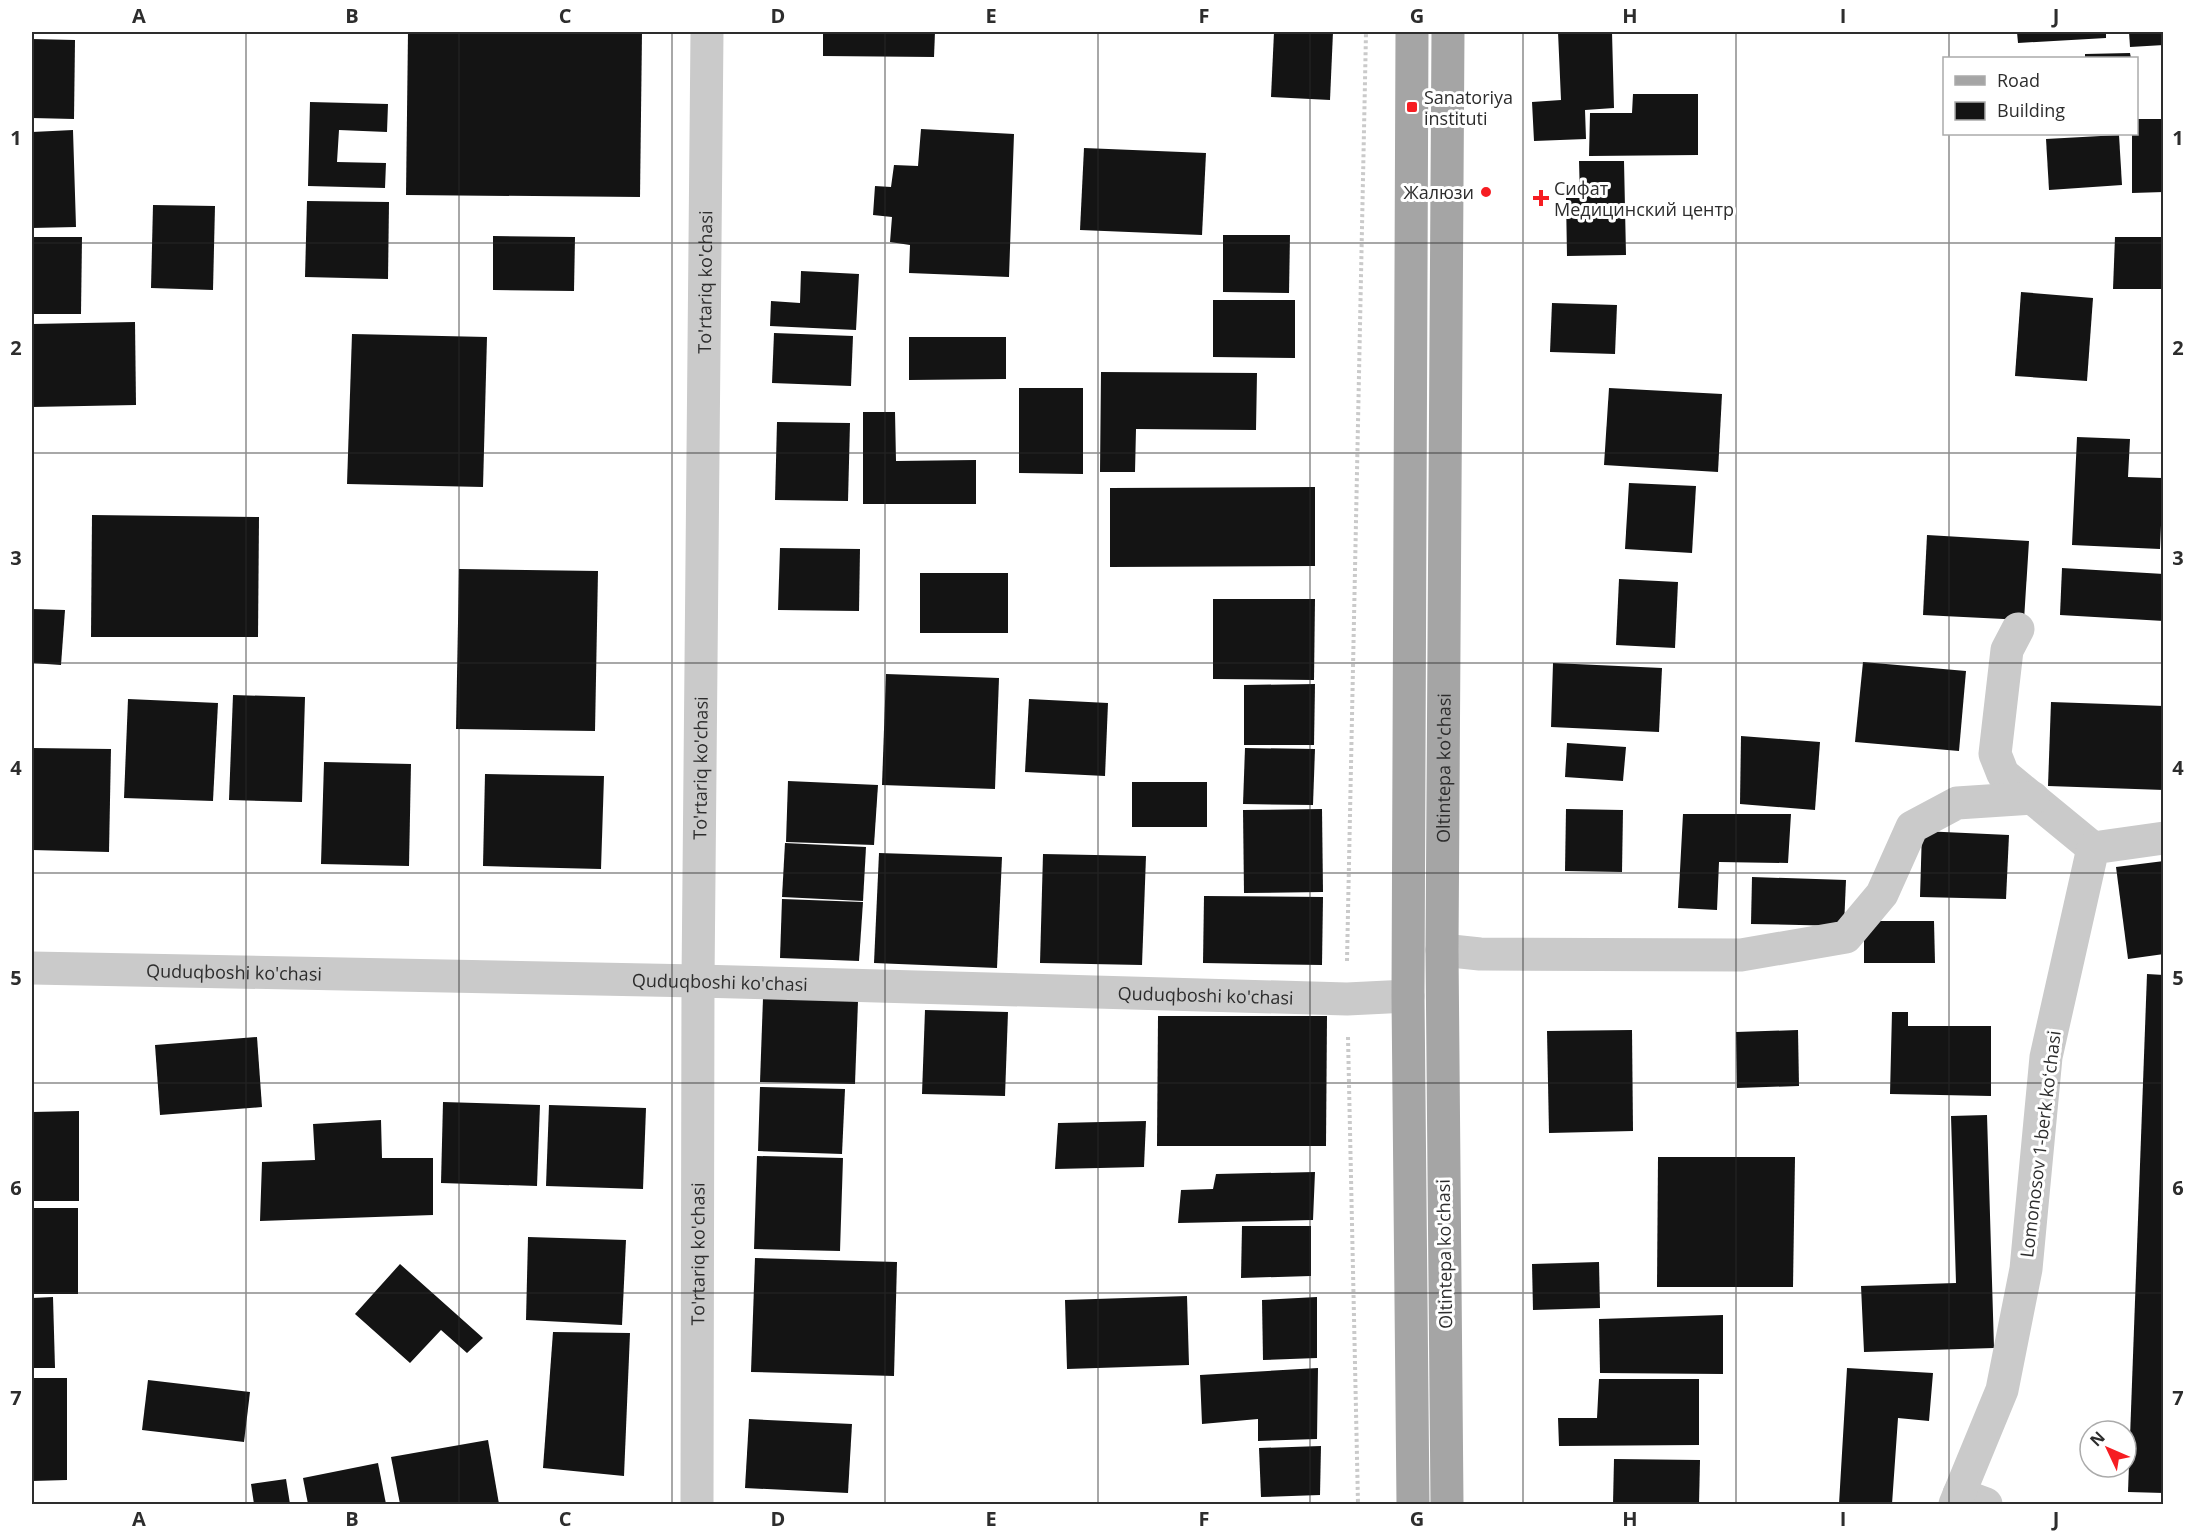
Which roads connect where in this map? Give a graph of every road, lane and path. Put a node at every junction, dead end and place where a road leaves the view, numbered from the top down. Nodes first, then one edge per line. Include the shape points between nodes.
1 (708, 32) edge
2 (1366, 32) edge
3 (1412, 32) edge
4 (1448, 32) edge
5 (2018, 629) dead end
6 (2033, 798) junction
7 (2163, 838) edge
8 (2094, 848) junction
9 (1442, 950) junction
10 (32, 968) edge
11 (698, 981) junction
12 (1408, 996) junction
13 (1442, 996) junction
14 (1347, 999) junction
15 (1967, 1501) edge
16 (697, 1504) edge
17 (1358, 1504) edge
18 (1413, 1504) edge
19 (1447, 1504) edge

1 - 11 street, To'rtariq ko'chasi
2 - 14 path
3 - 12 main road, Oltintepa ko'chasi
4 - 9 main road, Oltintepa ko'chasi
5 - 6 street via 2007,650 1995,754 2003,774
6 - 8 street
6 - 9 street via 1957,803 1912,827 1882,894 1846,937 1741,954 1480,954
7 - 8 street
8 - 15 street, Lomonosov 1-berk koʻchasi via 2046,1056 2026,1269 2002,1390
9 - 13 main road, Oltintepa ko'chasi
10 - 11 street, Quduqboshi ko'chasi
11 - 14 street, Quduqboshi ko'chasi
11 - 16 street, To'rtariq ko'chasi
12 - 13 main road
12 - 14 street, Quduqboshi ko'chasi
12 - 18 main road, Oltintepa ko'chasi
13 - 19 main road, Oltintepa ko'chasi
14 - 17 path

